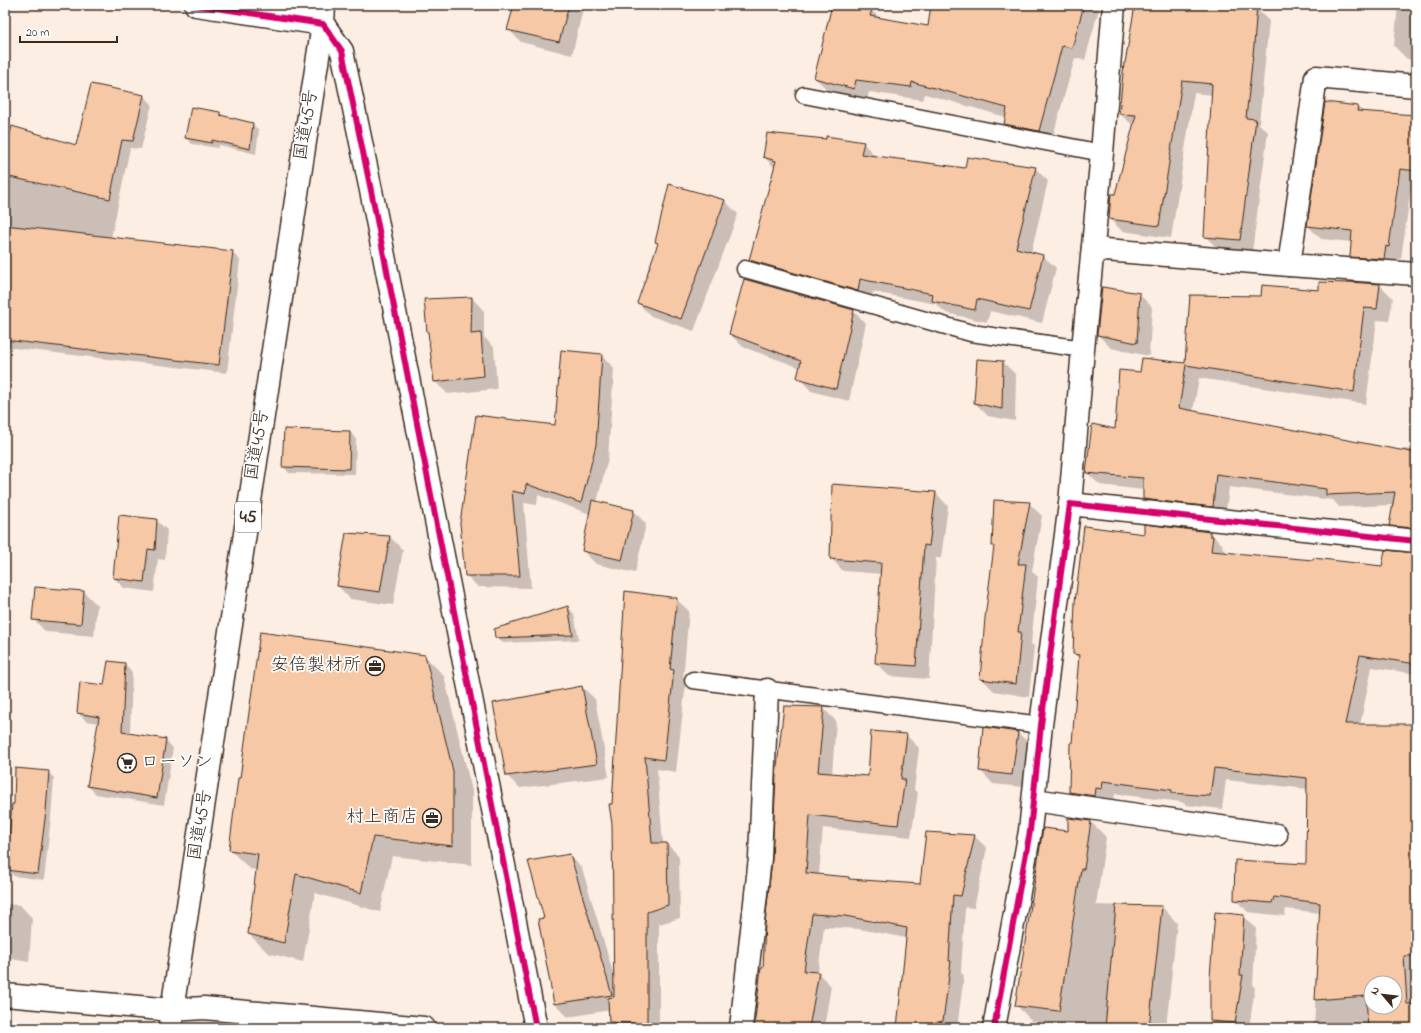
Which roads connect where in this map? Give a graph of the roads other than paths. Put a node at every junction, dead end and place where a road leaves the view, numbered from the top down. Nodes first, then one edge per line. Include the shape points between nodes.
1 (196, 5) edge
2 (1114, 5) edge
3 (323, 14) edge
4 (1416, 86) edge
5 (804, 94) dead end
6 (1102, 153) junction
7 (1093, 248) junction
8 (1289, 265) junction
9 (745, 269) dead end
10 (1416, 274) edge
11 (1083, 349) junction
12 (1070, 504) junction
13 (1416, 541) edge
14 (693, 680) dead end
15 (767, 690) junction
16 (1041, 725) junction
17 (1034, 800) junction
18 (1276, 835) dead end
19 (5, 995) edge
20 (172, 1019) edge
21 (424, 1028) edge
22 (536, 1028) edge
23 (741, 1028) edge
24 (994, 1028) edge

1 - 3 main road
2 - 6 main road
3 - 20 main road, 国道45号 / 45
3 - 22 main road via 342,51
4 - 8 main road via 1316,77
5 - 6 lane
6 - 7 main road
7 - 8 main road
7 - 11 main road
8 - 10 main road
9 - 11 lane via 971,333
11 - 12 main road
12 - 13 main road
12 - 16 main road
14 - 15 lane
15 - 16 lane
15 - 23 main road via 760,858
16 - 17 main road
17 - 18 main road
17 - 24 main road
19 - 20 main road
20 - 21 main road via 204,1008

